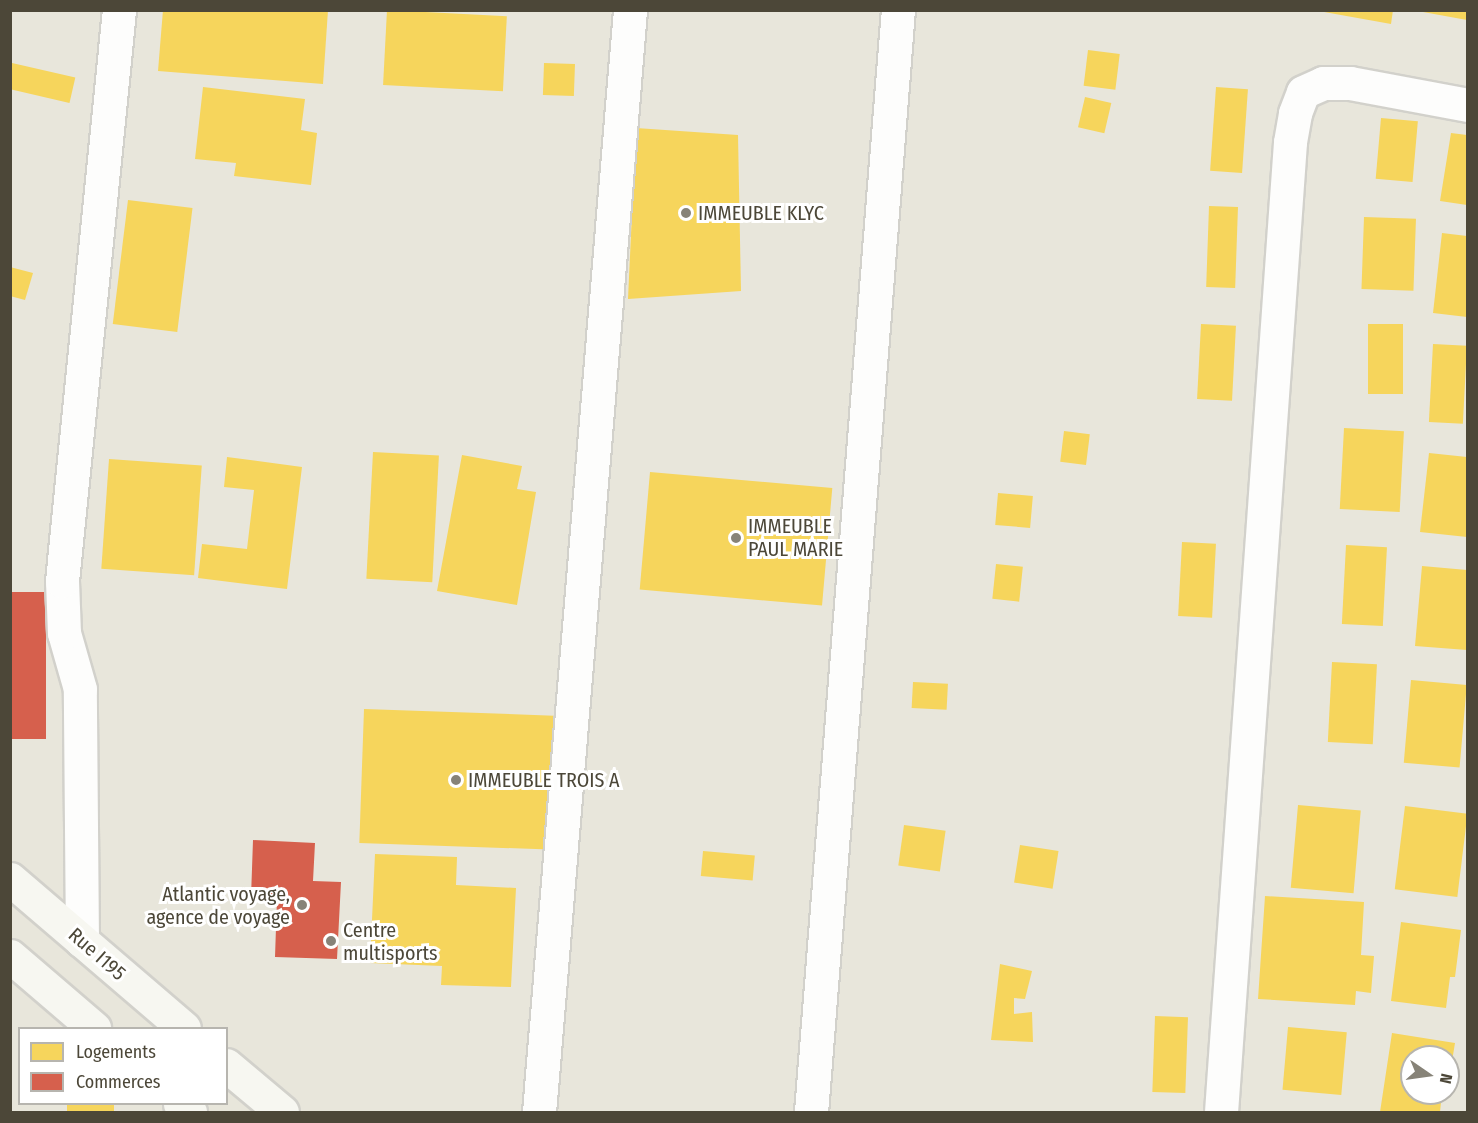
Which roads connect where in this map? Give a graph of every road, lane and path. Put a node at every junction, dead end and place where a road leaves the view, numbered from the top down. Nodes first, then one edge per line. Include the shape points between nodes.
1 (119, 10) edge
2 (630, 10) edge
3 (898, 10) edge
4 (1467, 105) edge
5 (10, 879) edge
6 (82, 941) junction
7 (10, 956) edge
8 (92, 1027) edge
9 (182, 1027) edge
10 (228, 1067) edge
11 (282, 1113) edge
12 (539, 1113) edge
13 (811, 1113) edge
14 (1221, 1113) edge

1 - 6 street via 62,582 64,633 80,689
2 - 12 street
3 - 13 street
4 - 14 street via 1350,83 1323,83 1303,92 1295,113
5 - 6 main road, Rue I195
6 - 9 main road, Rue I195
7 - 8 main road
10 - 11 main road

